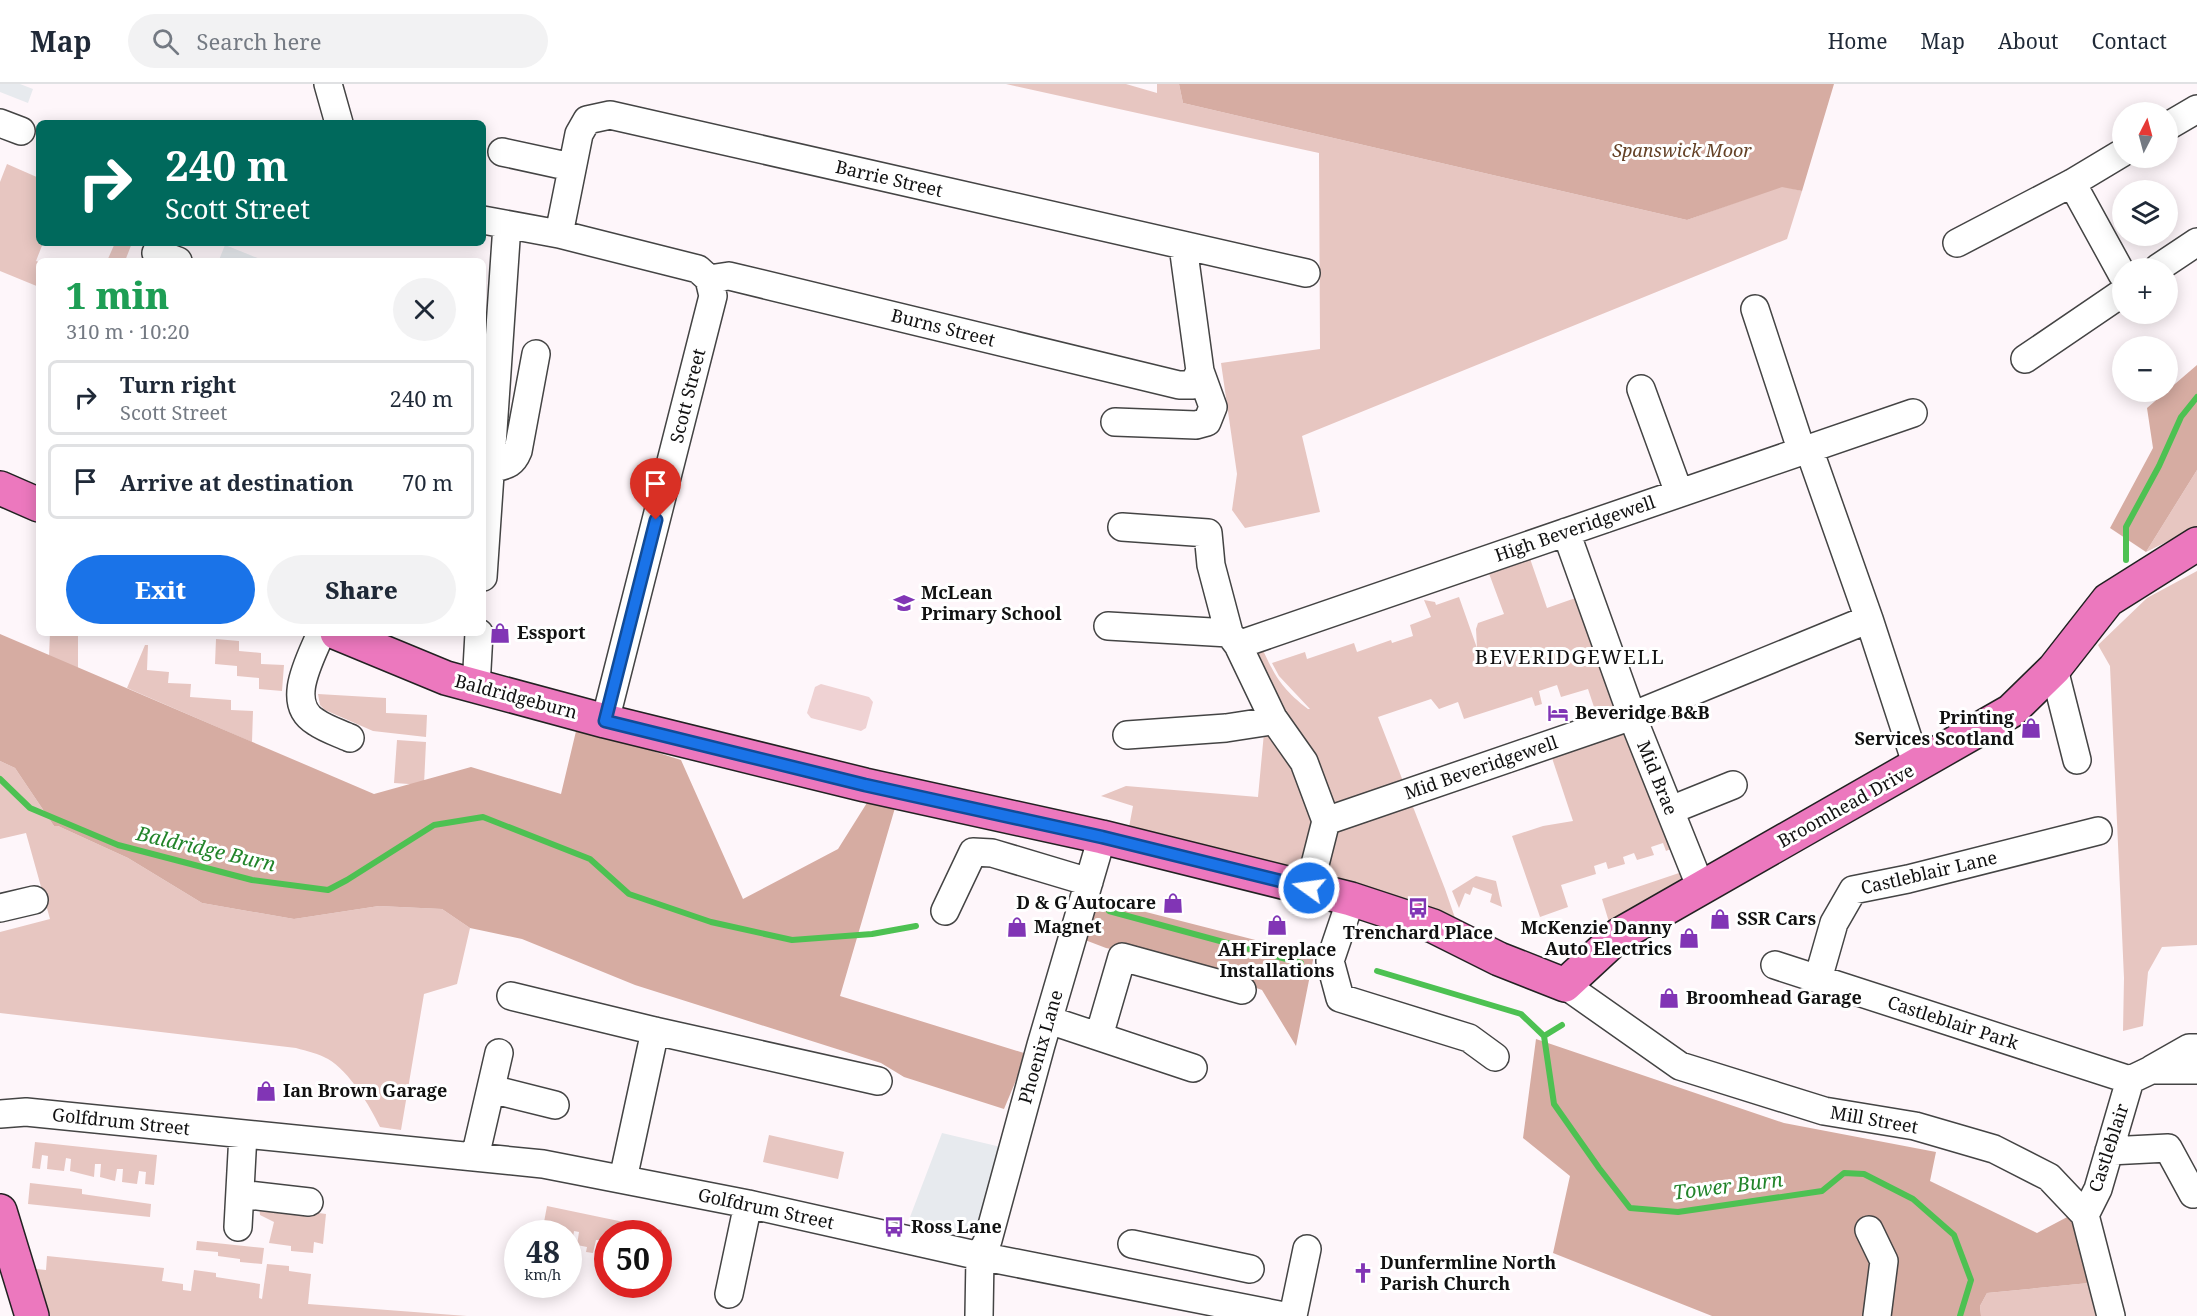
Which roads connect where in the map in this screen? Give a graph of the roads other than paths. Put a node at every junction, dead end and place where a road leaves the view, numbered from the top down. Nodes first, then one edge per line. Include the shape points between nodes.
1 (328, 84) edge
2 (2197, 109) edge
3 (338, 120) edge
4 (2178, 120) edge
5 (502, 152) dead end
6 (2112, 159) edge
7 (571, 167) junction
8 (2072, 183) junction
9 (495, 222) edge
10 (559, 234) junction
11 (2197, 242) edge
12 (1957, 243) dead end
13 (1183, 246) junction
14 (2113, 258) edge
15 (2173, 258) edge
16 (1306, 273) dead end
17 (709, 279) junction
18 (2112, 300) edge
19 (1755, 309) dead end
20 (536, 354) dead end
21 (2025, 359) dead end
22 (1200, 371) junction
23 (1641, 389) dead end
24 (1913, 413) dead end
25 (1115, 422) dead end
26 (1806, 451) junction
27 (490, 469) junction
28 (0, 488) edge
29 (1679, 493) junction
30 (36, 504) edge
31 (1122, 527) dead end
32 (486, 531) edge
33 (1566, 532) junction
34 (2197, 544) edge
35 (1869, 619) junction
36 (1108, 626) dead end
37 (320, 636) edge
38 (344, 636) edge
39 (479, 636) edge
40 (1234, 639) junction
41 (2054, 669) junction
42 (476, 687) junction
43 (1632, 716) junction
44 (1273, 718) junction
45 (605, 721) junction
46 (1127, 735) dead end
47 (350, 738) dead end
48 (2077, 760) dead end
49 (1917, 766) junction
50 (1733, 785) dead end
51 (1671, 810) junction
52 (1326, 821) junction
53 (2098, 831) dead end
54 (1102, 837) junction
55 (1089, 882) junction
56 (1309, 888) junction
57 (1701, 888) junction
58 (1351, 899) junction
59 (34, 900) dead end
60 (0, 908) edge
61 (945, 910) dead end
62 (1775, 965) dead end
63 (1818, 979) junction
64 (1565, 985) junction
65 (1242, 990) dead end
66 (511, 996) dead end
67 (655, 1031) junction
68 (1045, 1032) junction
69 (1099, 1036) junction
70 (2197, 1048) edge
71 (499, 1053) dead end
72 (1495, 1057) dead end
73 (1193, 1068) dead end
74 (2197, 1070) edge
75 (2141, 1075) junction
76 (878, 1081) dead end
77 (491, 1089) junction
78 (555, 1105) dead end
79 (0, 1114) edge
80 (243, 1134) junction
81 (2109, 1150) junction
82 (475, 1156) junction
83 (623, 1179) junction
84 (240, 1194) junction
85 (2193, 1194) dead end
86 (309, 1202) dead end
87 (748, 1204) junction
88 (0, 1211) edge
89 (2085, 1215) junction
90 (238, 1227) dead end
91 (1869, 1230) dead end
92 (1132, 1244) dead end
93 (1307, 1249) dead end
94 (980, 1256) junction
95 (1195, 1258) junction
96 (1250, 1269) dead end
97 (729, 1294) dead end
98 (1188, 1298) junction
99 (32, 1316) edge
100 (979, 1316) edge
101 (1284, 1316) edge
102 (1293, 1316) edge
103 (1877, 1316) edge
104 (2111, 1316) edge

1 - 3 street
2 - 4 street
5 - 7 street
6 - 8 street
7 - 10 street, Barrie Street
7 - 13 street, Barrie Street via 579,134 587,120 610,115
8 - 12 street
8 - 14 street
9 - 10 street, Burns Street
9 - 27 street
10 - 17 street, Burns Street via 698,269
11 - 15 street
13 - 16 street, Barrie Street
13 - 22 street
17 - 22 street, Burns Street via 729,276 1179,385 1193,385
17 - 45 street, Scott Street via 713,296
18 - 21 street
19 - 26 street
20 - 27 street via 518,451 507,465
22 - 25 street via 1212,406 1207,422
23 - 29 street
24 - 26 street, High Beveridgewell
26 - 29 street, High Beveridgewell
26 - 35 street
27 - 32 street
28 - 30 main road
29 - 33 street, High Beveridgewell
31 - 40 street via 1208,533 1211,565
33 - 40 street, High Beveridgewell
33 - 43 street, Mid Brae
34 - 41 main road, Broomhead Drive via 2108,600
35 - 43 street, Mid Beveridgewell
35 - 49 street
36 - 40 street
37 - 47 street via 300,692 301,706 314,722
38 - 42 main road, Baldridgeburn
39 - 42 street
40 - 44 street
41 - 48 street
41 - 49 main road, Broomhead Drive via 2012,711
42 - 45 main road, Baldridgeburn
43 - 51 street, Mid Brae
43 - 52 street, Mid Beveridgewell
44 - 46 street via 1226,728
44 - 52 street via 1304,762
45 - 54 main road, Baldridgeburn via 865,785
49 - 57 main road, Broomhead Drive
50 - 51 street
51 - 57 street, Mid Brae
52 - 56 street
53 - 63 street, Castleblair Lane via 1853,890 1834,923
54 - 55 street, Phoenix Lane
54 - 56 main road, Baldridgeburn
55 - 61 street via 992,853 973,852
55 - 68 street, Phoenix Lane
56 - 58 main road, Baldridgeburn
57 - 64 main road, Broomhead Drive via 1619,935
58 - 64 main road, Baldridgeburn via 1433,926 1499,959
58 - 72 street via 1330,961 1340,998 1469,1038
59 - 60 street
62 - 63 street, Castleblair Park
63 - 75 street, Castleblair Park
64 - 89 street, Mill Street via 1680,1066 1824,1111 1915,1126 1994,1149 2049,1177
65 - 69 street via 1122,957
66 - 67 street
67 - 76 street
67 - 83 street
68 - 69 street
68 - 94 street, Phoenix Lane via 988,1240
69 - 73 street
70 - 75 street via 2189,1048
71 - 77 street
74 - 75 street, Castleblair Park
75 - 81 street, Castleblair
77 - 78 street
77 - 82 street
79 - 80 street, Golfdrum Street via 26,1112
80 - 82 street, Golfdrum Street
80 - 84 street
81 - 85 street via 2168,1148
81 - 89 street, Castleblair via 2098,1189
82 - 83 street, Golfdrum Street
83 - 87 street, Golfdrum Street
84 - 86 street
84 - 90 street
87 - 94 street, Golfdrum Street
87 - 97 street
88 - 99 main road
89 - 104 street, Mill Street
91 - 103 street via 1884,1261
92 - 95 street
93 - 102 street
94 - 98 street, Golfdrum Street
94 - 100 street
95 - 96 street
95 - 98 street
98 - 101 street, Golfdrum Street

